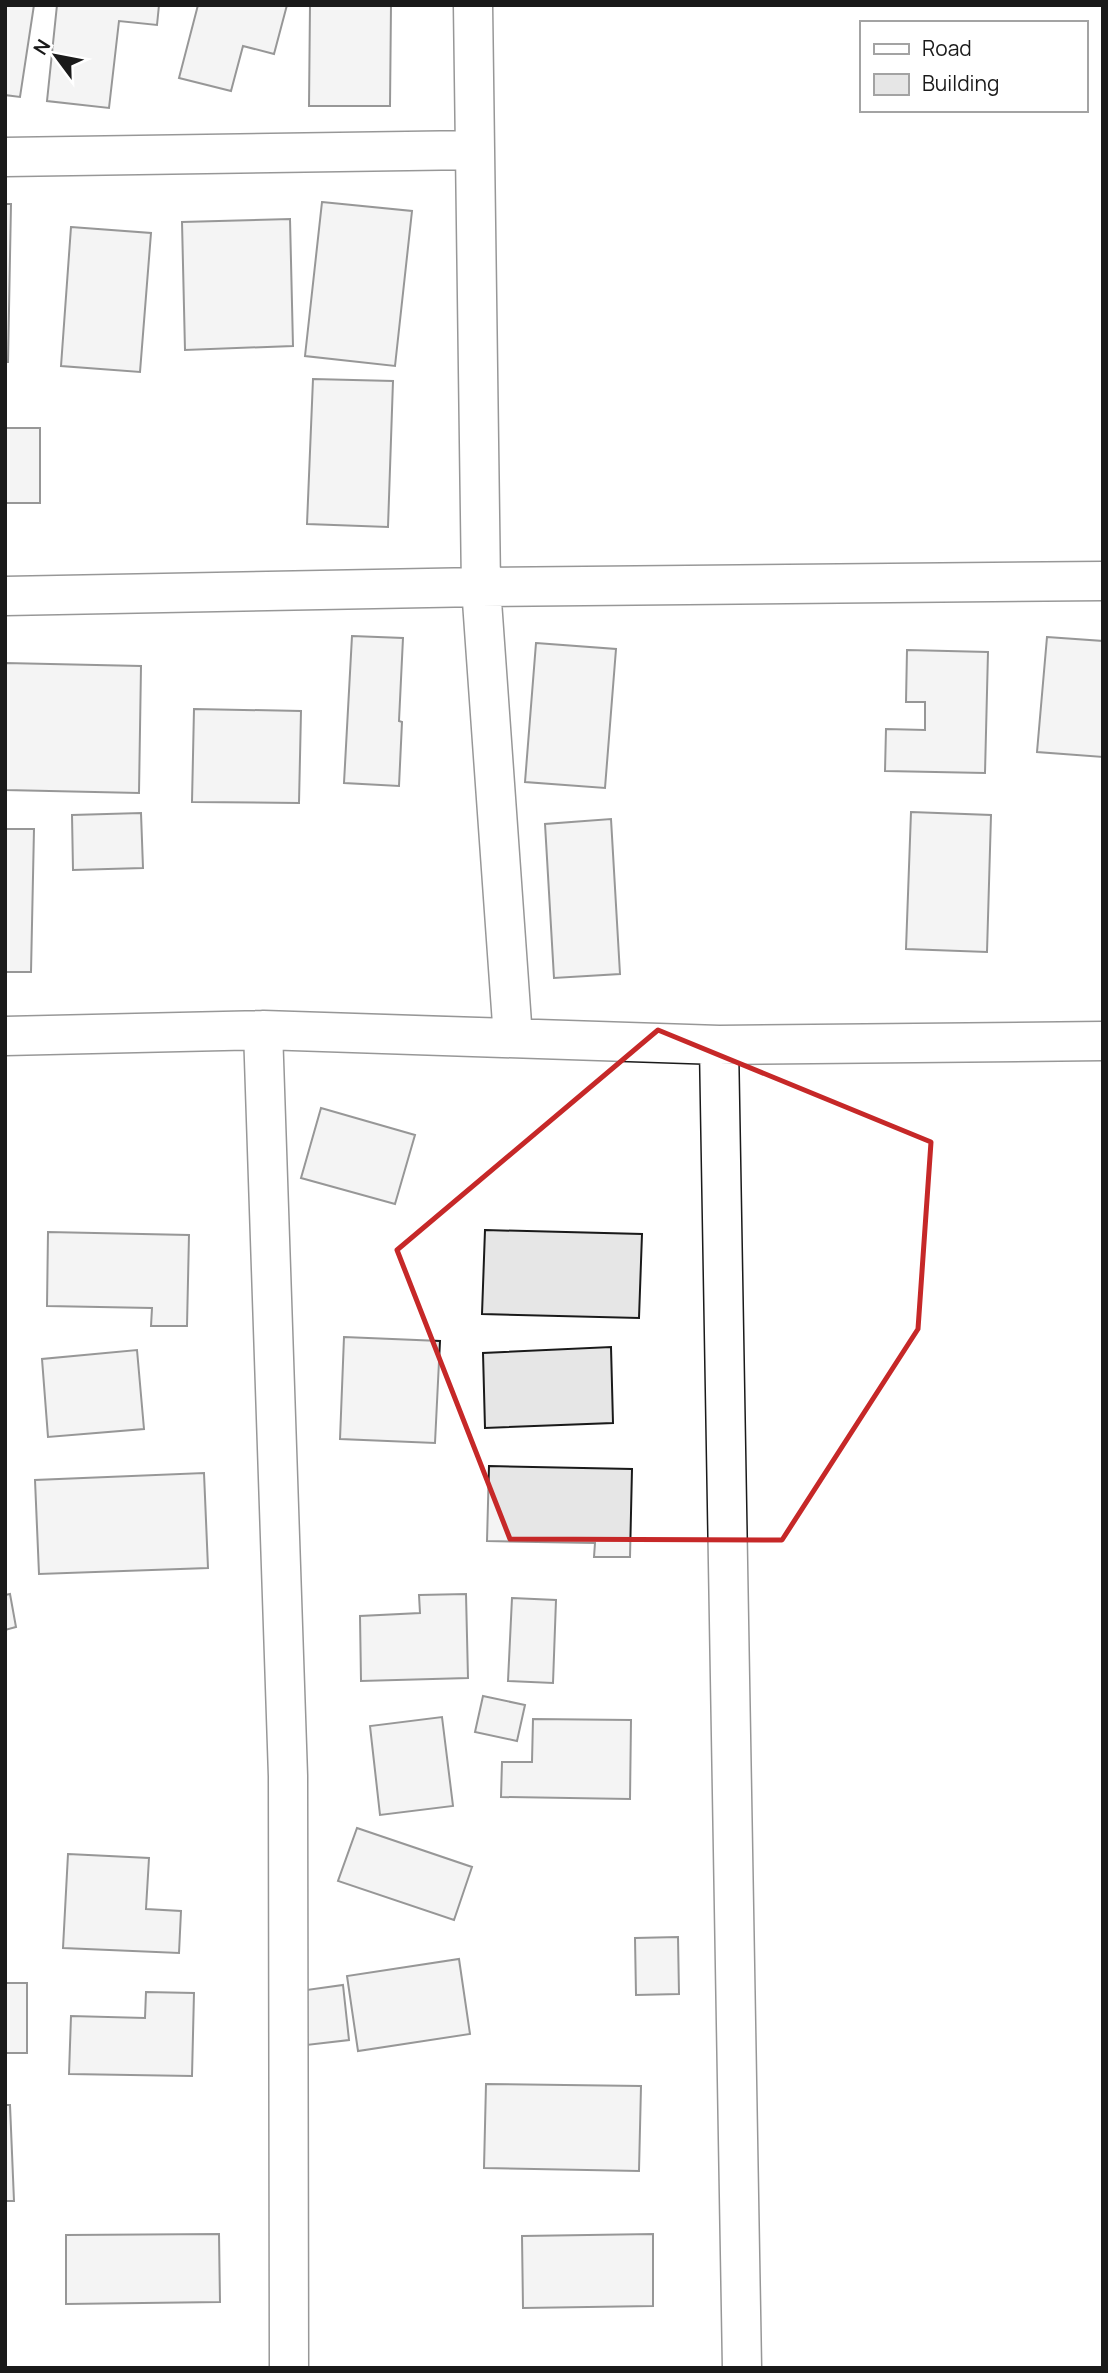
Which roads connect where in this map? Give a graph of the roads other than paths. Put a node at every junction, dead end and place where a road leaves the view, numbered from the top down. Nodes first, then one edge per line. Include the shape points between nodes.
1 (473, 5) edge
2 (475, 150) junction
3 (5, 157) edge
4 (1103, 581) edge
5 (481, 587) junction
6 (5, 596) edge
7 (263, 1030) junction
8 (5, 1036) edge
9 (513, 1038) junction
10 (1103, 1041) edge
11 (719, 1045) junction
12 (289, 2368) edge
13 (742, 2368) edge

1 - 2 street
2 - 3 street
2 - 5 street
4 - 5 street
5 - 6 street
5 - 9 street
7 - 8 street
7 - 9 street
7 - 12 street via 288,1776
9 - 11 street
10 - 11 street
11 - 13 street

